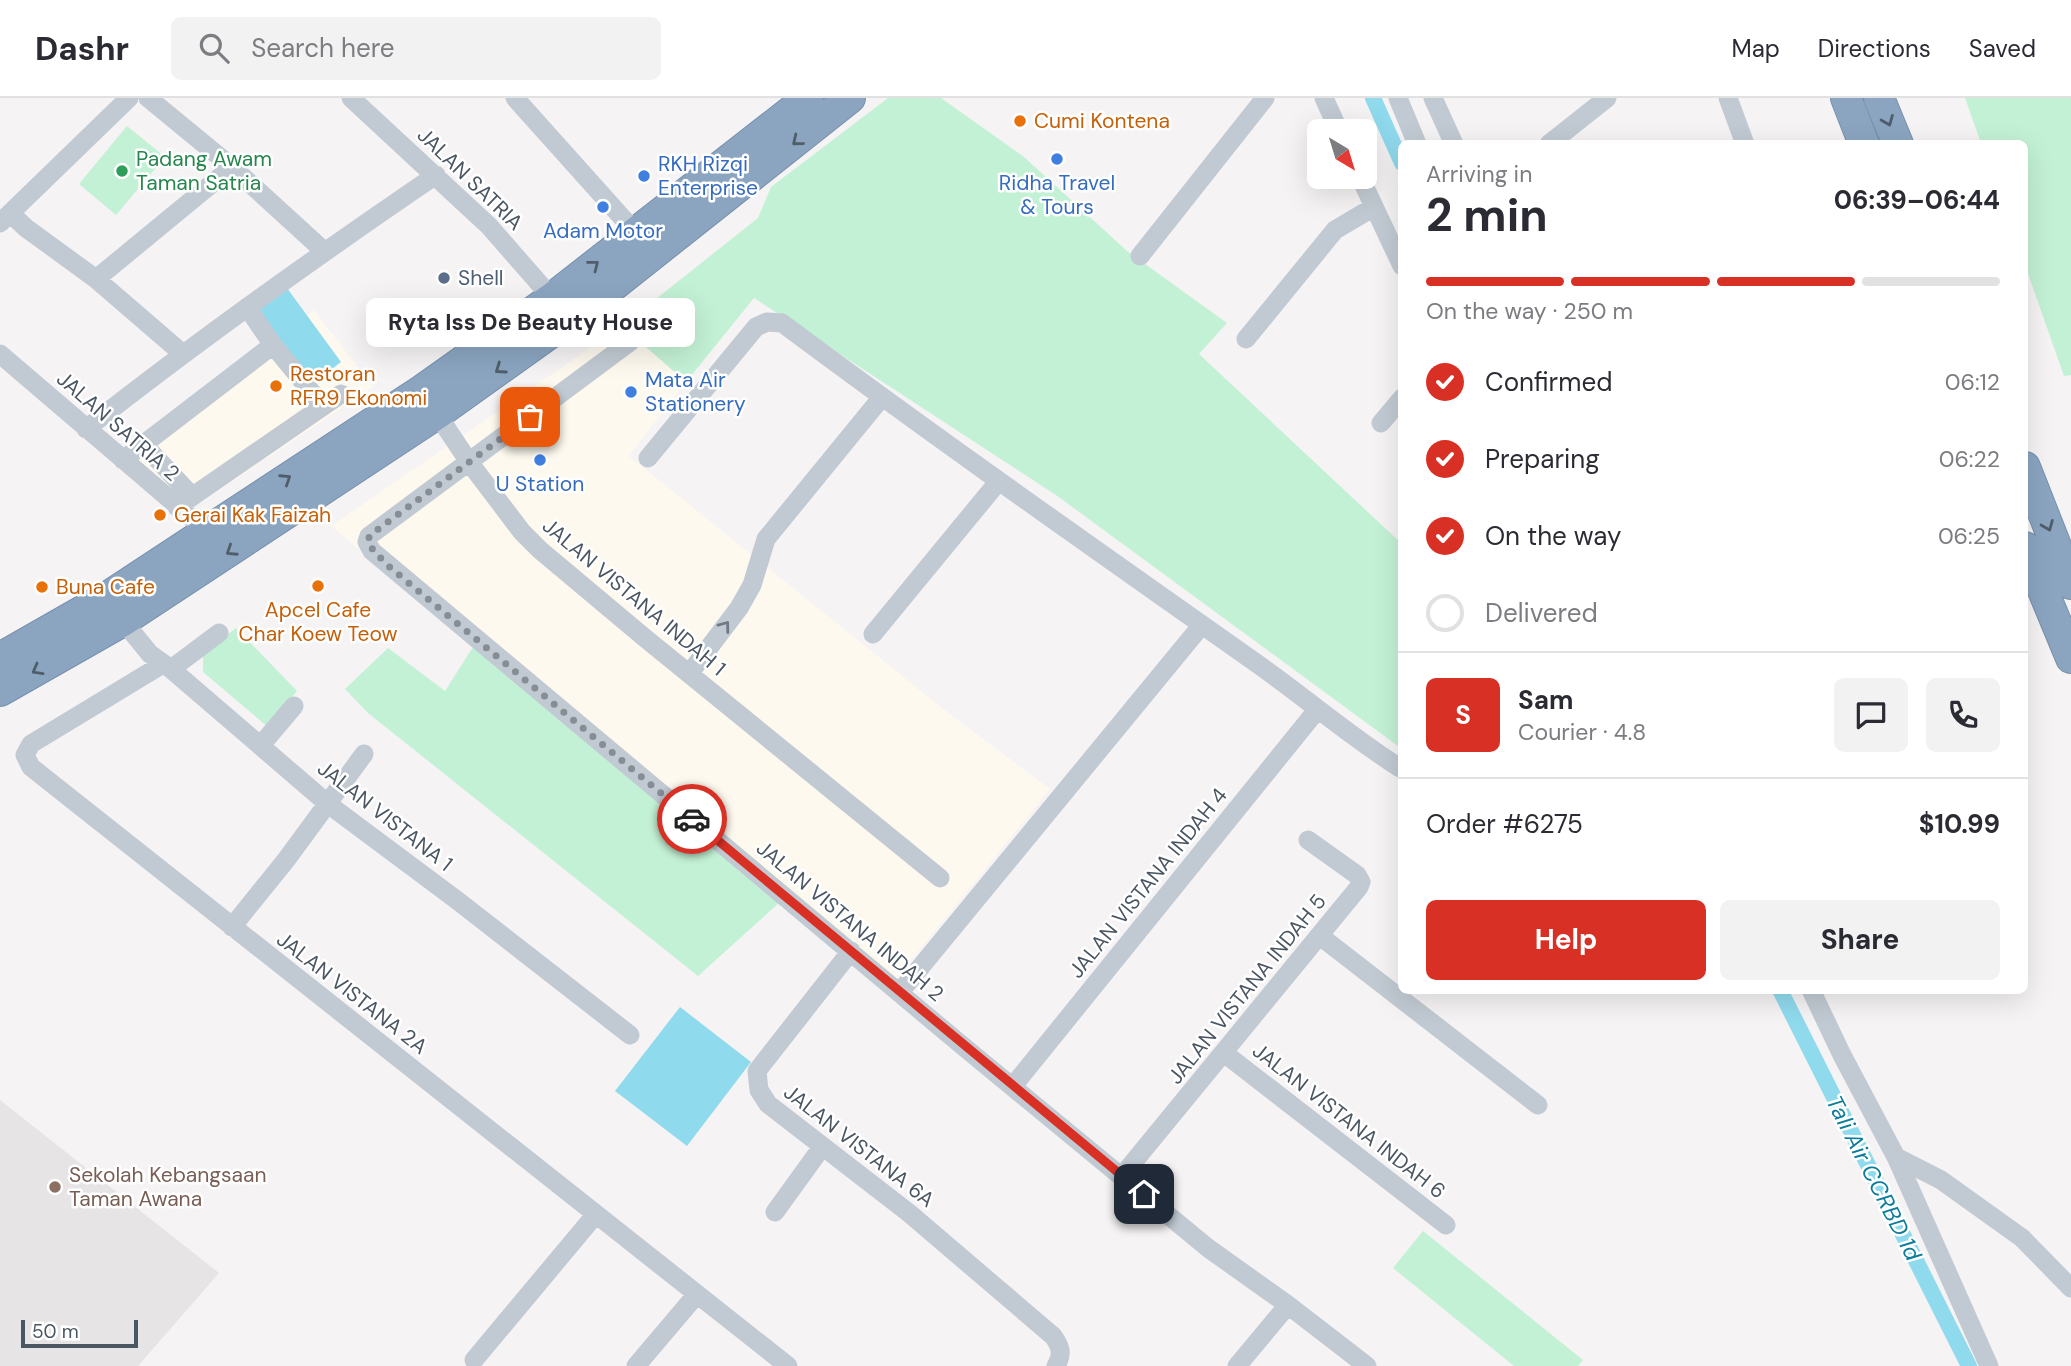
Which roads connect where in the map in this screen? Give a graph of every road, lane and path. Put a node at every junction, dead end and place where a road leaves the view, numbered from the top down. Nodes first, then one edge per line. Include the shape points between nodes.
1 (129, 98) edge
2 (148, 98) edge
3 (351, 98) edge
4 (515, 98) edge
5 (808, 98) edge
6 (850, 98) edge
7 (1265, 98) edge
8 (1324, 98) edge
9 (1398, 98) edge
10 (1433, 98) edge
11 (1607, 98) edge
12 (1728, 98) edge
13 (1846, 98) edge
14 (1879, 98) edge
15 (1334, 119) edge
16 (1415, 140) edge
17 (1452, 140) edge
18 (1554, 140) edge
19 (1744, 140) edge
20 (1862, 140) edge
21 (1896, 140) edge
22 (232, 167) junction
23 (436, 175) junction
24 (1366, 189) edge
25 (1374, 207) junction
26 (5, 218) edge
27 (636, 233) junction
28 (324, 251) junction
29 (1140, 256) dead end
30 (1398, 258) edge
31 (96, 279) junction
32 (603, 293) junction
33 (552, 298) junction
34 (247, 307) junction
35 (1246, 339) dead end
36 (273, 345) junction
37 (0, 354) edge
38 (183, 354) junction
39 (341, 394) dead end
40 (882, 397) junction
41 (1398, 403) edge
42 (323, 406) junction
43 (437, 414) junction
44 (1381, 423) dead end
45 (86, 429) junction
46 (143, 444) junction
47 (648, 458) dead end
48 (123, 460) junction
49 (469, 463) junction
50 (2028, 475) edge
51 (998, 482) junction
52 (185, 501) junction
53 (207, 531) junction
54 (2028, 554) edge
55 (2071, 584) edge
56 (123, 621) junction
57 (1201, 626) junction
58 (219, 634) dead end
59 (873, 634) dead end
60 (0, 657) edge
61 (2071, 658) edge
62 (167, 666) junction
63 (689, 674) junction
64 (0, 691) edge
65 (293, 706) dead end
66 (1317, 710) junction
67 (261, 745) junction
68 (364, 754) dead end
69 (1398, 767) edge
70 (328, 804) junction
71 (1308, 840) dead end
72 (940, 878) dead end
73 (232, 927) junction
74 (1320, 936) junction
75 (851, 951) junction
76 (900, 992) junction
77 (1813, 994) edge
78 (630, 1035) dead end
79 (1224, 1053) junction
80 (1013, 1086) junction
81 (1538, 1105) dead end
82 (822, 1147) junction
83 (1896, 1157) junction
84 (1122, 1176) junction
85 (775, 1212) dead end
86 (596, 1214) junction
87 (1446, 1225) dead end
88 (2071, 1288) edge
89 (697, 1294) junction
90 (1288, 1305) junction
91 (1059, 1358) edge
92 (474, 1360) dead end
93 (636, 1366) edge
94 (788, 1366) edge
95 (1237, 1366) edge
96 (1367, 1366) edge
97 (1989, 1366) edge

1 - 26 street
2 - 22 street
3 - 23 street, JALAN SATRIA
4 - 27 street
5 - 27 highway
6 -> 32 highway
7 - 29 street
8 - 15 street
9 - 16 street
10 - 17 street
11 - 18 street
12 - 19 street
13 - 20 highway
14 -> 21 highway
22 - 28 street
22 - 31 street
23 - 28 street
23 - 33 street, JALAN SATRIA via 489,226
24 - 25 street
25 - 30 street
25 - 35 street via 1335,230
26 - 31 street
33 -> 27 highway
28 - 34 street
31 - 38 street
32 -> 43 highway
32 - 49 street via 609,314 630,342
53 -> 33 highway
34 - 36 street
34 - 38 street
36 - 42 street
36 - 46 street
37 - 45 street, JALAN SATRIA 2
38 - 45 street
39 - 42 street
40 - 47 street via 782,323 766,322 745,339
40 - 51 street
63 -> 40 street via 739,608 756,575 766,539
41 - 44 street
42 - 52 street
43 - 49 street, JALAN VISTANA INDAH 1
43 -> 56 highway
45 - 48 street, JALAN SATRIA 2
46 - 48 street
46 - 52 street
48 - 52 street, JALAN SATRIA 2
49 - 63 street, JALAN VISTANA INDAH 1 via 540,550
49 - 75 street, JALAN VISTANA INDAH 2 via 369,536 369,545 386,564
50 -> 55 highway
51 - 57 street
51 - 59 street
52 - 53 street, JALAN SATRIA 2
53 - 60 highway via 107,597
54 - 61 highway
56 - 62 street, JALAN VISTANA 1 via 150,654
56 -> 64 highway
57 - 66 street
57 - 76 street
58 - 62 street
62 - 67 street, JALAN VISTANA 1
62 - 73 street, JALAN VISTANA 2A via 31,744 26,760
63 - 72 street, JALAN VISTANA INDAH 1
65 - 67 street
66 - 69 street
66 - 80 street, JALAN VISTANA INDAH 4
67 - 70 street, JALAN VISTANA 1
68 - 70 street
70 - 73 street
70 - 78 street, JALAN VISTANA 1
71 - 74 street, JALAN VISTANA INDAH 5 via 1357,875 1361,883
73 - 86 street, JALAN VISTANA 2A
74 - 79 street, JALAN VISTANA INDAH 5
74 - 81 street
75 - 76 street, JALAN VISTANA INDAH 2
75 - 82 street, JALAN VISTANA 6A via 757,1071 759,1090 768,1104
76 - 80 street, JALAN VISTANA INDAH 2
77 - 83 street
79 - 84 street, JALAN VISTANA INDAH 5
79 - 87 street, JALAN VISTANA INDAH 6
80 - 84 street, JALAN VISTANA INDAH 2
82 - 85 street
82 - 91 street, JALAN VISTANA 6A via 929,1230 1053,1336
83 - 88 street via 1941,1180 2022,1238
83 - 97 street
84 - 90 street, JALAN VISTANA INDAH 2 via 1208,1248
86 - 89 street, JALAN VISTANA 2A
86 - 92 street
89 - 93 street
89 - 94 street, JALAN VISTANA 2A
90 - 95 street
90 - 96 street, JALAN VISTANA INDAH 2

